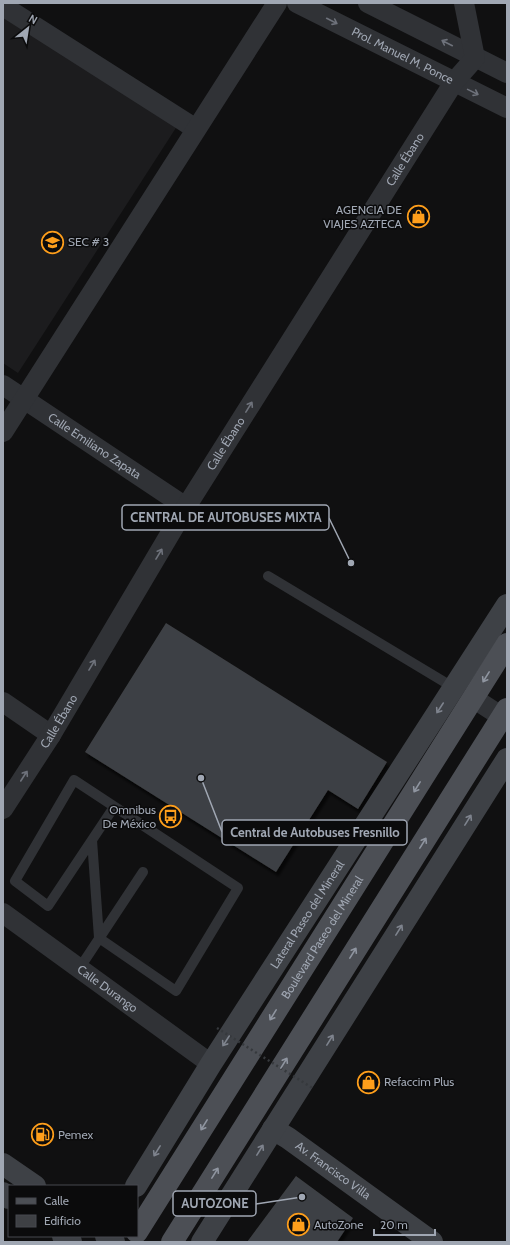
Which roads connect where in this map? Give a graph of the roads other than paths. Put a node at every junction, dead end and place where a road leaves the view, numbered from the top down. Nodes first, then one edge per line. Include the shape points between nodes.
1 (277, 3) edge
2 (298, 3) edge
3 (368, 3) edge
4 (464, 3) edge
5 (3, 6) edge
6 (475, 58) junction
7 (507, 73) edge
8 (454, 82) junction
9 (507, 108) edge
10 (196, 129) junction
11 (3, 385) edge
12 (24, 399) junction
13 (3, 432) edge
14 (186, 508) junction
15 (268, 576) dead end
16 (507, 605) edge
17 (507, 644) edge
18 (454, 687) junction
19 (473, 698) junction
20 (3, 702) edge
21 (505, 715) edge
22 (51, 735) junction
23 (507, 759) edge
24 (114, 806) junction
25 (3, 809) edge
26 (92, 840) junction
27 (143, 872) dead end
28 (3, 913) edge
29 (99, 938) junction
30 (79, 969) junction
31 (211, 1064) junction
32 (273, 1129) junction
33 (3, 1164) edge
34 (140, 1179) edge
35 (25, 1183) edge
36 (123, 1185) edge
37 (138, 1230) edge
38 (172, 1242) edge
39 (202, 1242) edge
40 (432, 1242) edge

1 - 10 street
2 -> 8 street, Prol. Manuel M. Ponce
6 -> 3 street
4 - 6 street
5 - 10 street
6 - 7 street
6 - 8 street, Calle Ébano
8 -> 9 street, Prol. Manuel M. Ponce
14 -> 8 street, Calle Ébano
10 - 12 street
11 - 12 street, Calle Emiliano Zapata
12 - 13 street
12 - 14 street, Calle Emiliano Zapata
22 -> 14 street, Calle Ébano
15 - 18 lane
16 - 18 street, Lateral Paseo del Mineral
17 -> 19 main road, Boulevard Paseo del Mineral
18 - 19 lane
18 -> 31 street, Lateral Paseo del Mineral
19 - 21 street
19 -> 37 main road, Boulevard Paseo del Mineral
20 - 22 street
38 -> 21 main road
25 -> 22 street, Calle Ébano
32 -> 23 street
24 - 26 lane
24 - 26 lane via 74,780 15,881 48,906
24 - 29 lane via 238,888 176,991
26 - 29 lane
27 - 29 lane
28 - 30 street, Calle Durango
29 - 30 lane
30 - 31 street, Calle Durango
31 -> 34 street, Lateral Paseo del Mineral
39 -> 32 street
32 - 40 street, Av. Francisco Villa
33 - 35 street
34 - 36 street

